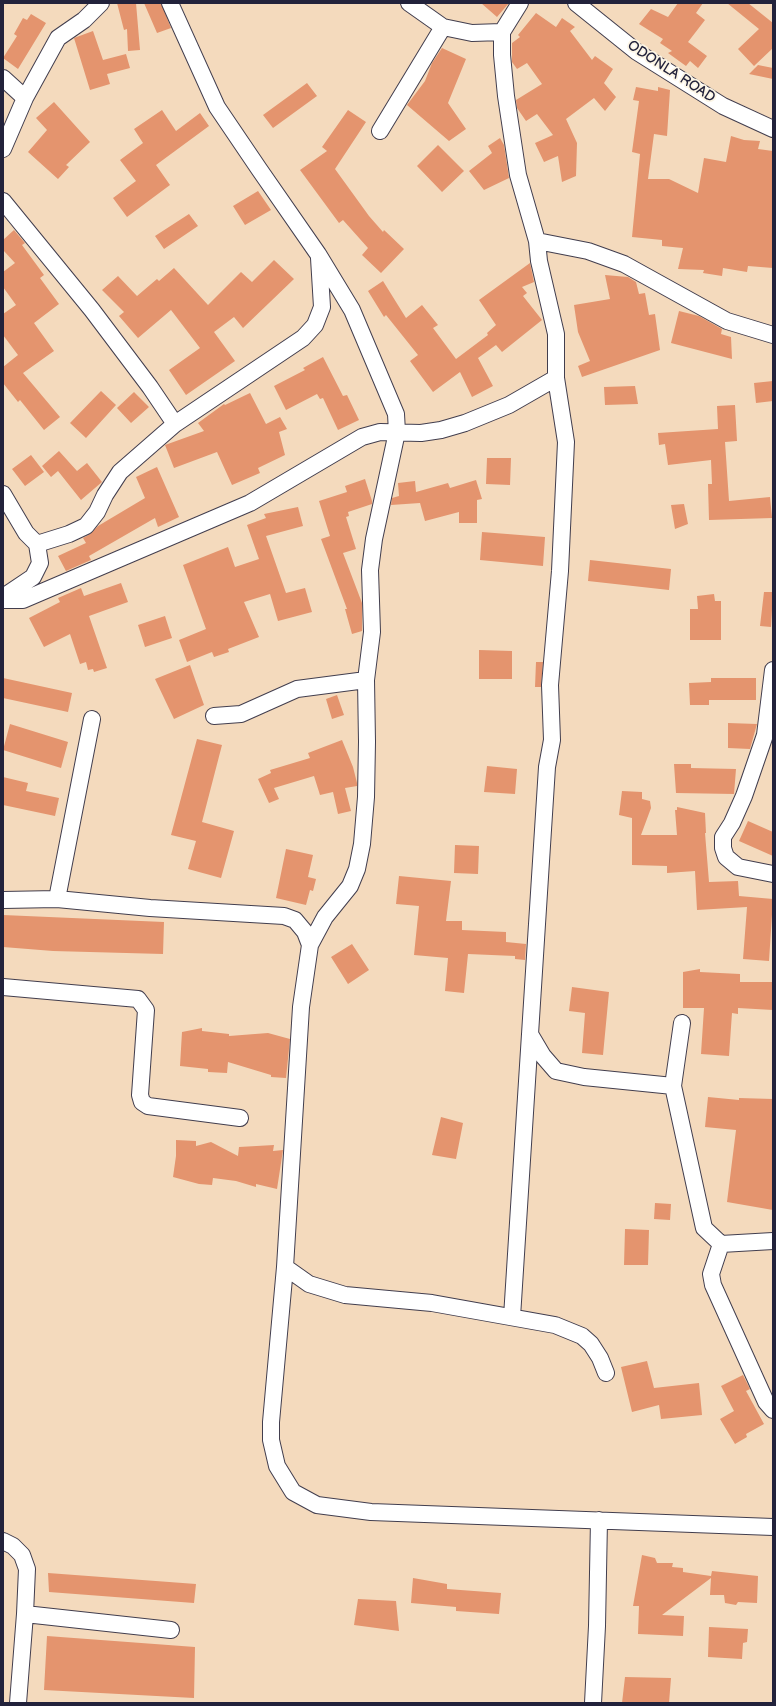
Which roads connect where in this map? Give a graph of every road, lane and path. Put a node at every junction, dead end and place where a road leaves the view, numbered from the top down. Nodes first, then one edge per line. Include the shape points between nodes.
1 (101, 3) edge
2 (170, 3) edge
3 (409, 3) edge
4 (520, 3) edge
5 (576, 3) edge
6 (443, 27) junction
7 (502, 32) junction
8 (3, 78) edge
9 (24, 98) junction
10 (773, 129) edge
11 (380, 131) dead end
12 (3, 148) edge
13 (3, 201) edge
14 (537, 242) junction
15 (318, 254) junction
16 (773, 335) edge
17 (556, 378) junction
18 (175, 424) junction
19 (397, 432) junction
20 (3, 494) edge
21 (38, 544) junction
22 (3, 596) edge
23 (3, 600) edge
24 (773, 670) edge
25 (366, 680) junction
26 (214, 716) dead end
27 (92, 719) dead end
28 (769, 736) edge
29 (773, 874) edge
30 (57, 899) junction
31 (3, 900) edge
32 (325, 917) junction
33 (295, 920) junction
34 (310, 945) junction
35 (3, 987) edge
36 (682, 1023) dead end
37 (530, 1034) junction
38 (672, 1086) junction
39 (240, 1118) dead end
40 (773, 1241) edge
41 (721, 1244) junction
42 (285, 1267) junction
43 (512, 1317) junction
44 (606, 1373) dead end
45 (773, 1410) edge
46 (599, 1520) junction
47 (773, 1527) edge
48 (3, 1541) edge
49 (24, 1614) junction
50 (171, 1630) dead end
51 (18, 1703) edge
52 (593, 1703) edge

1 - 9 street via 84,20 58,38
2 - 15 street via 217,107
3 - 6 street
4 - 7 street
5 - 10 street, ODONLA ROAD via 637,52 723,106
6 - 7 street via 472,33
6 - 11 street
7 - 14 street via 506,96 518,175
8 - 9 street
9 - 12 street
13 - 18 street via 92,310
14 - 16 street via 588,251 624,264 727,321
14 - 17 street via 556,334
15 - 18 street via 322,307 315,325 303,338
15 - 19 street via 352,310 396,414
17 - 19 street via 509,405 465,423 441,430
17 - 37 street via 566,442 560,572 550,685 552,740
18 - 21 street via 120,472 105,495 98,512 86,526
19 - 23 street via 380,432 362,437 250,503 23,600
19 - 25 street via 374,539 370,570 372,632
20 - 21 street via 26,533
21 - 22 street via 40,563 33,577
24 - 28 street
25 - 26 street via 297,689 241,714
25 - 32 street via 366,797 362,844 357,869 350,886
27 - 30 street
28 - 29 street via 732,823 722,838 726,857 738,867
30 - 31 street
30 - 33 street via 150,908 284,916
32 - 33 street
32 - 34 street
33 - 34 street via 305,932
34 - 42 street via 301,1007
35 - 39 street via 138,999 146,1010 140,1095 142,1102 148,1106
36 - 38 street
37 - 38 street via 543,1056 556,1071 584,1077
37 - 43 street
38 - 41 street via 704,1228
40 - 41 street
41 - 45 street via 711,1274 713,1285 766,1402
42 - 43 street via 309,1284 345,1295 432,1303
42 - 46 street via 271,1440 277,1466 293,1492 317,1504 371,1512
43 - 44 street via 555,1325 582,1336 597,1354
46 - 47 street
46 - 52 street
48 - 49 street via 22,1555 27,1569
49 - 50 street
49 - 51 street

